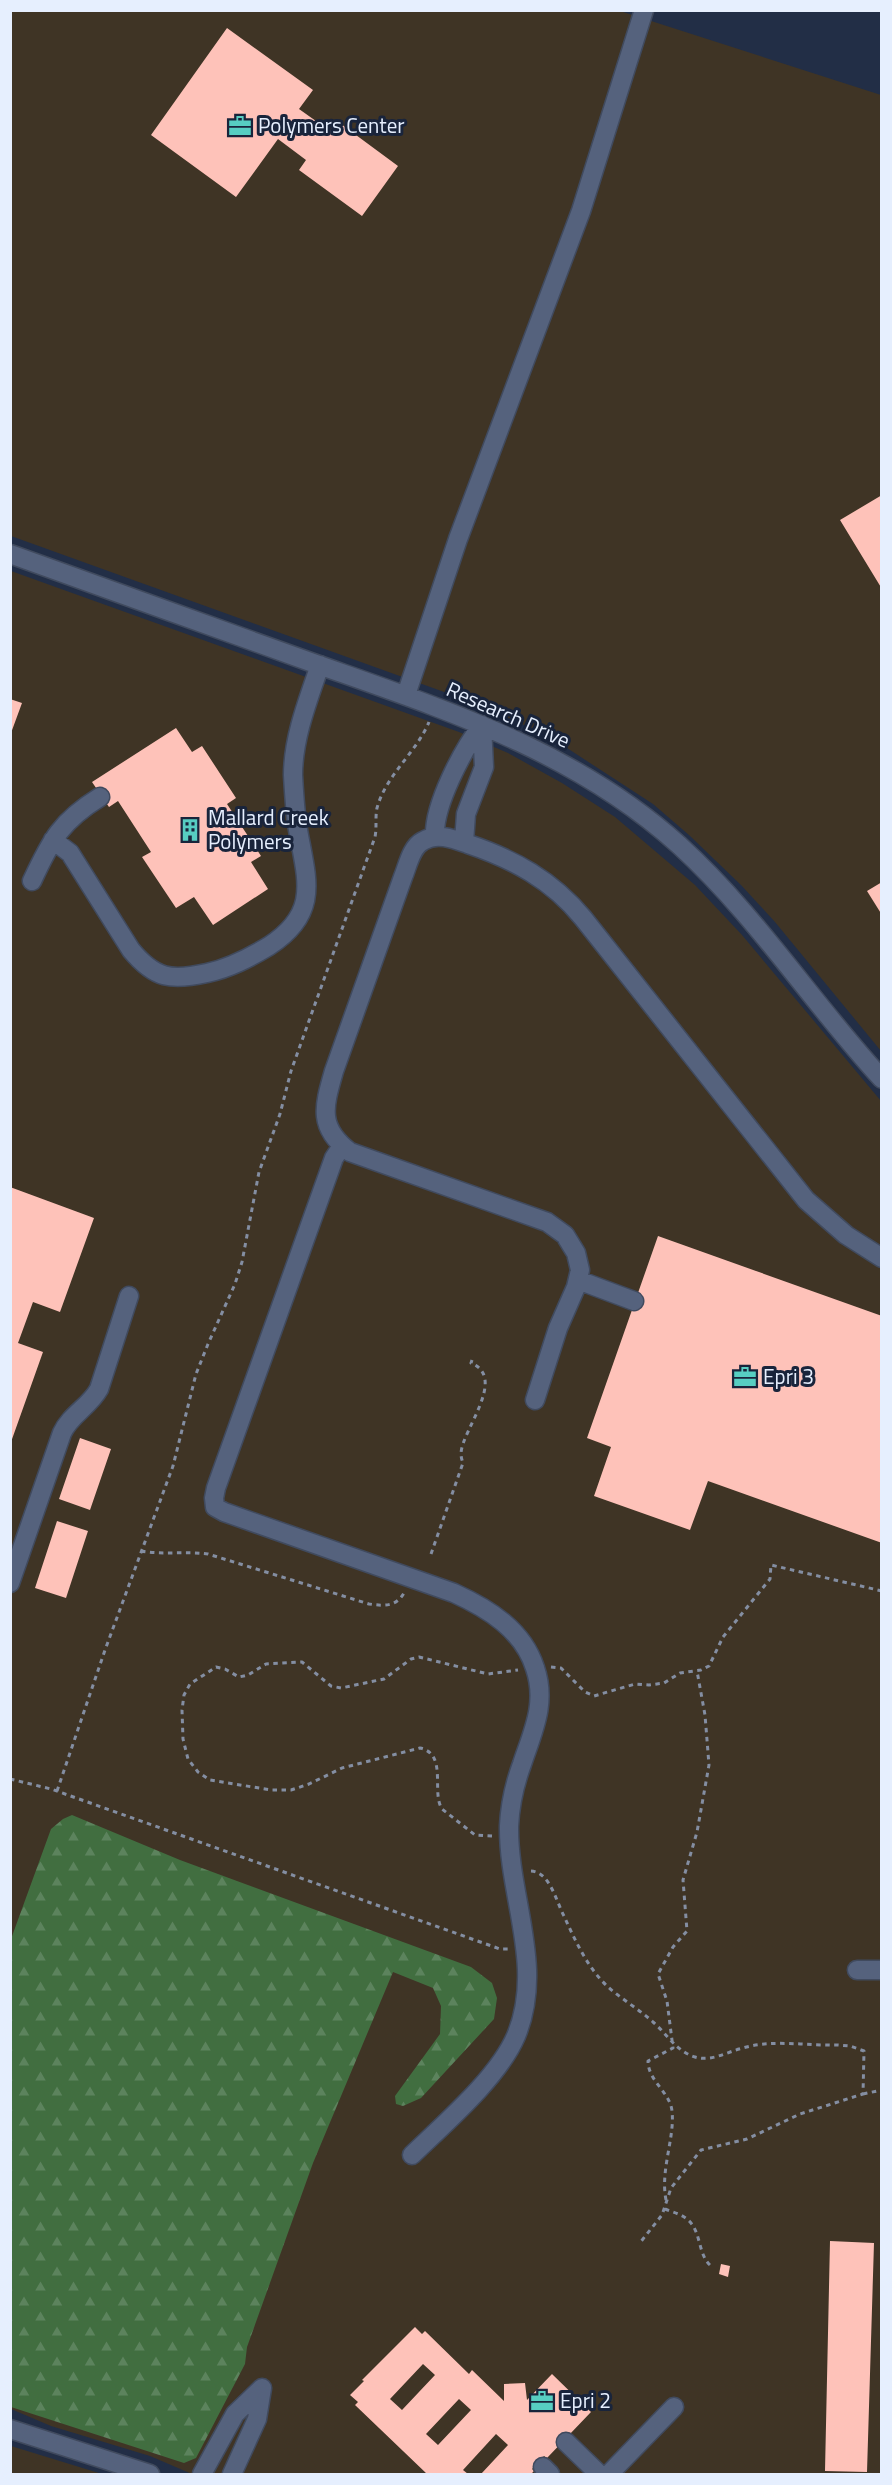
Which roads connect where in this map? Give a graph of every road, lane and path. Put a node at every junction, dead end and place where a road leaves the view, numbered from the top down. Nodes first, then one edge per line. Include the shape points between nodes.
1 (644, 10) edge
2 (10, 554) edge
3 (320, 665) junction
4 (405, 695) junction
5 (435, 706) junction
6 (482, 725) junction
7 (100, 797) dead end
8 (435, 837) junction
9 (53, 840) junction
10 (464, 842) junction
11 (32, 881) dead end
12 (882, 1079) edge
13 (342, 1146) junction
14 (882, 1258) edge
15 (578, 1280) junction
16 (129, 1296) dead end
17 (634, 1301) dead end
18 (472, 1360) dead end
19 (535, 1400) dead end
20 (141, 1551) junction
21 (431, 1554) dead end
22 (409, 1577) junction
23 (10, 1583) edge
24 (882, 1591) edge
25 (548, 1668) dead end
26 (523, 1670) dead end
27 (697, 1671) junction
28 (10, 1779) edge
29 (57, 1791) junction
30 (500, 1836) dead end
31 (525, 1871) dead end
32 (516, 1949) dead end
33 (857, 1970) dead end
34 (882, 1970) edge
35 (672, 2041) junction
36 (882, 2090) edge
37 (862, 2094) junction
38 (412, 2155) dead end
39 (666, 2201) junction
40 (665, 2209) junction
41 (639, 2244) dead end
42 (711, 2266) dead end
43 (674, 2407) dead end
44 (10, 2429) edge
45 (566, 2442) dead end
46 (119, 2469) edge
47 (150, 2475) edge
48 (202, 2475) edge
49 (232, 2475) edge
50 (599, 2475) edge
51 (609, 2475) edge

1 - 4 street via 581,211 458,539
2 - 3 street, Research Drive
3 - 4 street, Research Drive
3 - 9 street via 297,738 293,773 308,894 298,918 281,938 252,957 219,970 177,978 158,974 131,950 70,853
4 - 5 street, Research Drive
5 - 6 street, Research Drive
5 - 20 path via 377,809 375,837 259,1172 242,1262 196,1374 173,1466
6 - 8 street via 462,754 438,808
6 - 10 street via 484,767 466,814
6 - 12 street, Research Drive via 583,774 679,844 741,908
7 - 9 street via 74,815
8 - 10 street
8 - 13 street via 420,842 413,852 334,1071 325,1111 328,1127
9 - 11 street
10 - 14 street via 527,869 571,903 806,1200 846,1235
13 - 15 street via 358,1156 551,1224 565,1235 576,1253
13 - 22 street via 334,1158 216,1488 214,1503 224,1512
15 - 17 street
15 - 19 street
16 - 23 street via 99,1389 62,1433
18 - 21 path via 483,1375 484,1389 460,1453 463,1463
20 - 22 path via 208,1554 382,1606 401,1599
20 - 29 path
22 - 38 street via 462,1597 495,1615 528,1652 541,1694 540,1711 515,1784 509,1824 511,1863 528,1962 520,2023 509,2049 491,2074
24 - 27 path via 771,1565 770,1579 723,1637 709,1666
25 - 27 path via 561,1668 594,1696 635,1684 664,1683 680,1673
26 - 30 path via 488,1674 419,1657 384,1679 341,1689 331,1686 302,1662 266,1664 239,1677 216,1667 190,1684 184,1695 185,1749 192,1765 204,1777 291,1790 342,1768 420,1748 431,1754 436,1765 442,1809 476,1834
27 - 35 path via 709,1765 697,1832 683,1880 687,1931 658,1974 667,2001
28 - 29 path
29 - 32 path via 500,1948
31 - 35 path via 535,1871 544,1877 597,1976
33 - 34 street
35 - 37 path via 689,2055 704,2059 759,2045 861,2048 865,2055
35 - 39 path via 672,2049 648,2063 672,2112
36 - 37 path
37 - 39 path via 800,2114 747,2139 701,2151 671,2188
39 - 40 path
40 - 41 path
40 - 42 path via 689,2220
43 - 51 street
44 - 46 street
45 - 50 street
46 - 47 street
48 - 49 street via 239,2408 262,2388 257,2419

